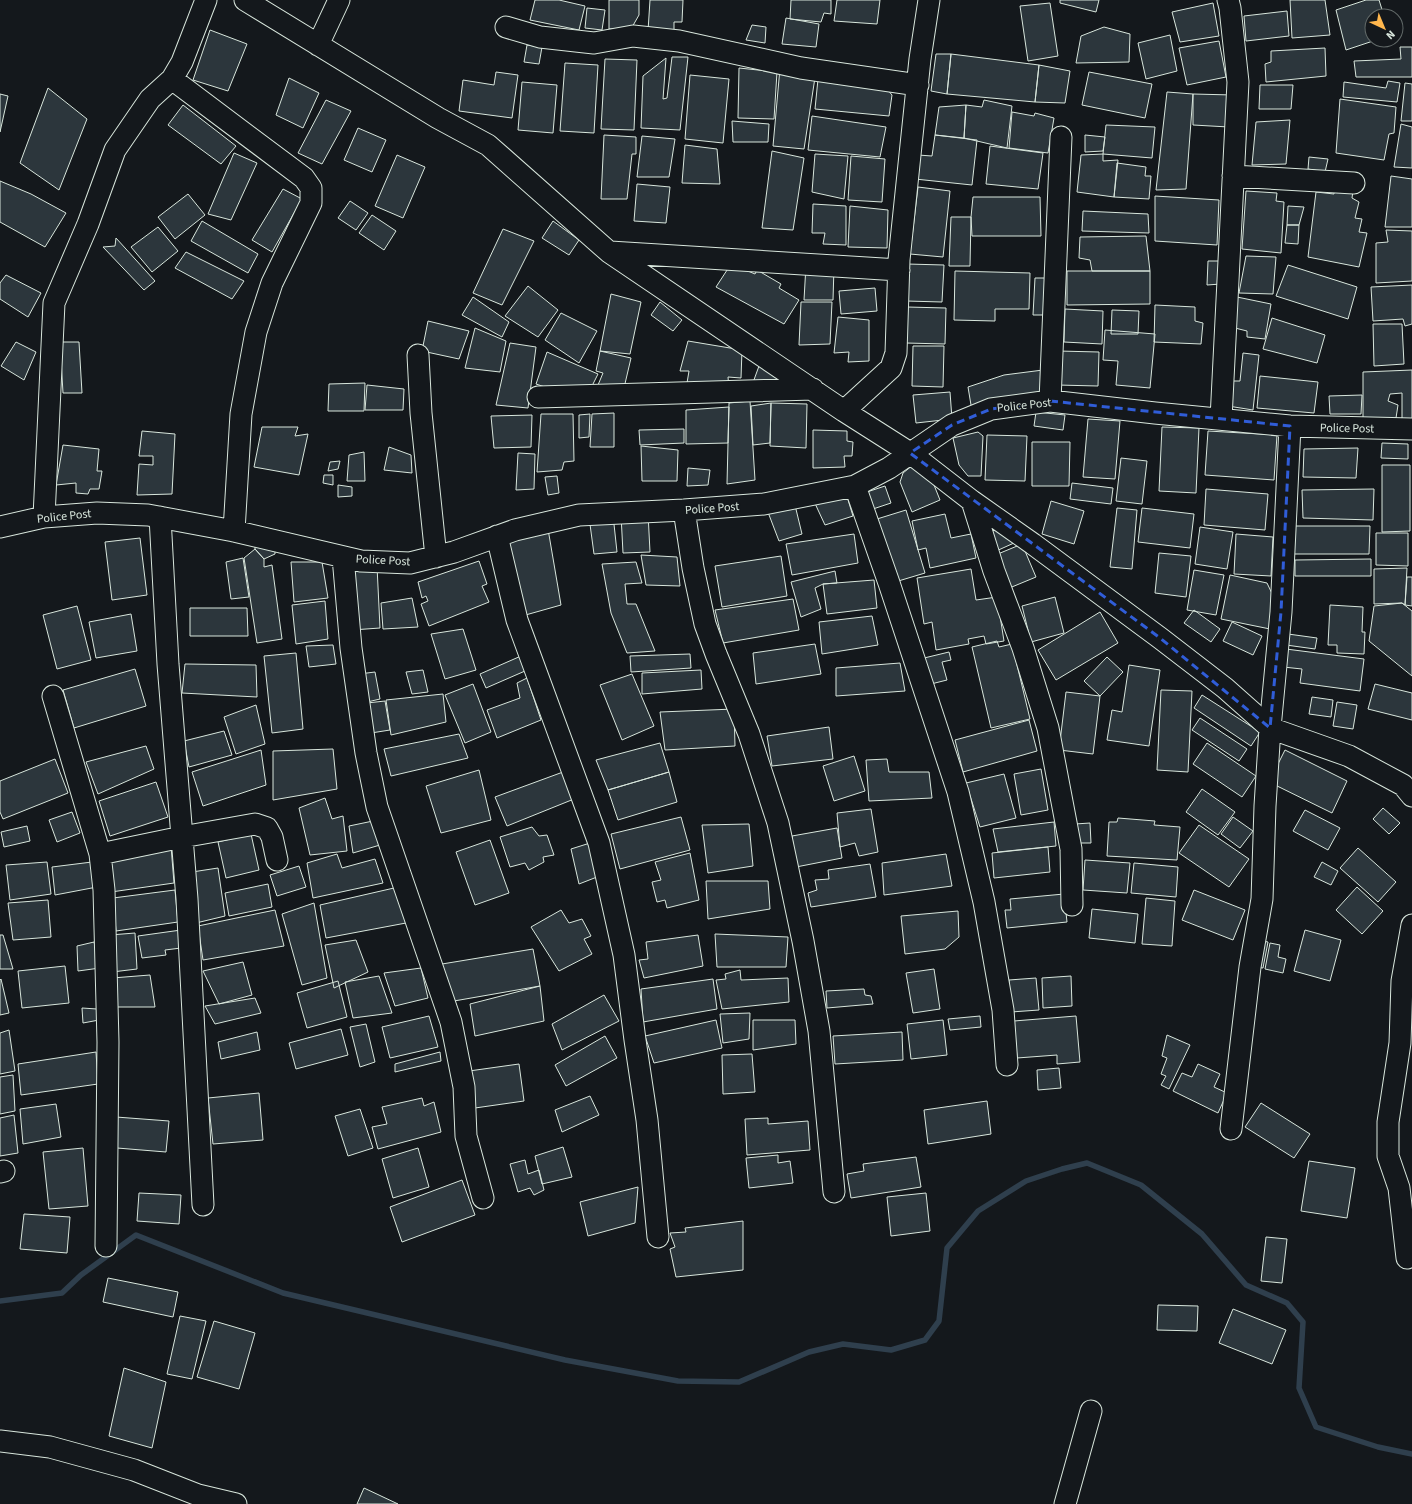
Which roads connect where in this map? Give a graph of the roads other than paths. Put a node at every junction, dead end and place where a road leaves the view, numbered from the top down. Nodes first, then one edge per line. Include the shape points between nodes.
1 (206, 0) edge
2 (245, 0) edge
3 (339, 0) edge
4 (929, 0) edge
5 (1228, 0) edge
6 (506, 27) dead end
7 (318, 45) junction
8 (172, 79) junction
9 (918, 85) junction
10 (1061, 137) dead end
11 (1233, 176) junction
12 (1354, 183) dead end
13 (609, 252) junction
14 (899, 270) junction
15 (418, 354) dead end
16 (813, 390) junction
17 (538, 397) dead end
18 (1050, 401) junction
19 (844, 411) junction
20 (1221, 419) junction
21 (1290, 426) junction
22 (1412, 429) edge
23 (910, 453) junction
24 (855, 486) junction
25 (972, 501) junction
26 (684, 510) junction
27 (44, 517) junction
28 (160, 517) junction
29 (0, 527) edge
30 (234, 531) junction
31 (497, 536) junction
32 (343, 557) junction
33 (436, 557) junction
34 (53, 696) dead end
35 (1270, 728) junction
36 (1412, 796) edge
37 (182, 837) junction
38 (100, 854) junction
39 (277, 860) dead end
40 (1072, 905) dead end
41 (1412, 925) edge
42 (1007, 1064) dead end
43 (1231, 1129) dead end
44 (834, 1192) dead end
45 (483, 1198) dead end
46 (203, 1205) dead end
47 (658, 1237) dead end
48 (106, 1246) dead end
49 (1407, 1258) dead end
50 (1091, 1411) dead end
51 (0, 1441) edge
52 (236, 1504) edge
53 (1065, 1504) edge

1 - 8 street via 182,62
2 - 7 street
3 - 7 street
4 - 9 street
5 - 11 street via 1238,82
6 - 9 street via 540,37 594,43 633,36 680,41 801,68
7 - 13 street via 438,118 488,145
8 - 27 street via 150,99 115,150 88,224 54,303
8 - 30 street via 304,178 311,188 311,203 272,283 256,332 241,414
9 - 14 street
10 - 18 street
11 - 12 street
11 - 20 street
13 - 14 street
13 - 16 street
14 - 19 street via 896,352 892,368
15 - 33 street via 421,413
16 - 17 street
16 - 19 street
18 - 20 street, Police Post
18 - 23 street, Police Post via 991,408 952,425
19 - 23 street
20 - 21 street, Police Post
21 - 22 street, Police Post
21 - 35 street via 1281,612
23 - 24 street, Police Post via 889,468
23 - 25 street
24 - 26 street, Police Post via 764,504
24 - 42 street via 958,792 984,902 1003,1010
25 - 35 street via 1160,638 1225,688
25 - 40 street via 1048,728 1070,849
26 - 31 street, Police Post via 580,515
26 - 44 street via 705,624 749,734 778,823 819,1031
27 - 28 street, Police Post via 97,513 148,514
27 - 29 street, Police Post
28 - 30 street, Police Post
28 - 37 street via 168,664
30 - 32 street, Police Post
31 - 33 street, Police Post
31 - 47 street via 517,620 599,843 624,955 647,1120
32 - 33 street, Police Post via 361,561 410,563
32 - 45 street via 351,648 366,753 377,807 451,1022 464,1086 466,1136
34 - 38 street
35 - 36 street via 1349,756 1404,785
35 - 43 street via 1262,899 1250,967
37 - 38 street
37 - 39 street via 255,824 267,828 272,837
37 - 46 street
38 - 48 street via 104,890 108,1042
41 - 49 street via 1402,981 1400,1044 1388,1122 1388,1156 1399,1188
50 - 53 street
51 - 52 street via 50,1447 134,1470 198,1495

